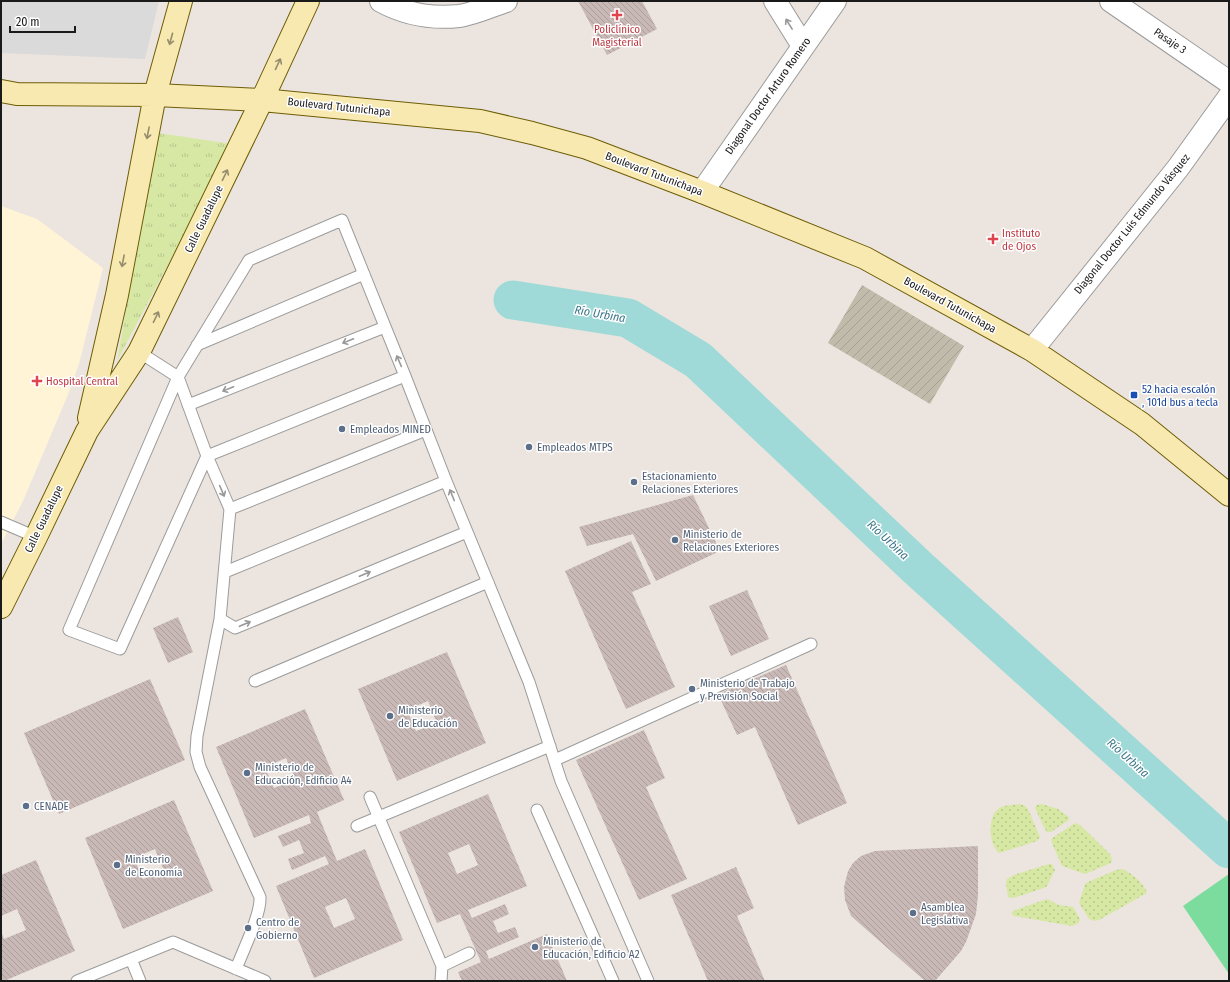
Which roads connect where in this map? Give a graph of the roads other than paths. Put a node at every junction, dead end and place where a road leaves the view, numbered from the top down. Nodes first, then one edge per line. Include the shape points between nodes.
1 (181, 1) edge
2 (308, 1) edge
3 (381, 1) edge
4 (506, 1) edge
5 (776, 1) edge
6 (835, 1) edge
7 (1111, 1) edge
8 (803, 46) junction
9 (1229, 82) edge
10 (1, 92) edge
11 (155, 95) junction
12 (1229, 97) edge
13 (262, 100) junction
14 (702, 192) junction
15 (364, 274) junction
16 (385, 327) junction
17 (197, 345) junction
18 (1032, 350) junction
19 (139, 352) junction
20 (405, 376) junction
21 (178, 377) junction
22 (188, 405) junction
23 (426, 430) junction
24 (87, 431) junction
25 (206, 456) junction
26 (446, 481) junction
27 (1229, 495) edge
28 (230, 509) junction
29 (1, 522) edge
30 (467, 532) junction
31 (36, 537) junction
32 (225, 572) junction
33 (488, 582) junction
34 (1, 607) edge
35 (220, 620) junction
36 (811, 644) dead end
37 (256, 681) dead end
38 (550, 746) junction
39 (555, 760) junction
40 (370, 797) dead end
41 (537, 810) dead end
42 (378, 817) junction
43 (357, 826) dead end
44 (469, 953) dead end
45 (130, 959) junction
46 (442, 966) junction
47 (236, 969) junction
48 (77, 981) edge
49 (140, 981) edge
50 (265, 981) edge
51 (441, 981) edge
52 (613, 981) edge
53 (648, 981) edge

1 -> 11 main road, Calle Guadalupe
13 -> 2 main road, Calle Guadalupe
3 - 4 street via 408,13 460,16
8 -> 5 street
6 - 8 street, Diagonal Doctor Arturo Romero
7 - 9 street, Pasaje 3
8 - 14 street, Diagonal Doctor Arturo Romero
10 - 11 main road, Boulevard Tutunichapa
11 - 13 main road, Boulevard Tutunichapa
11 -> 24 main road, Calle Guadalupe via 117,295
12 - 18 street, Diagonal Doctor Luis Edmundo Vásquez via 1178,168
13 - 14 main road, Boulevard Tutunichapa via 480,121 587,148
19 -> 13 main road, Calle Guadalupe
14 - 18 main road, Boulevard Tutunichapa via 865,258
15 - 16 lane
15 - 17 lane
15 - 17 lane via 342,220 249,260
20 -> 16 lane
16 -> 22 lane
17 - 21 lane
18 - 27 main road, Boulevard Tutunichapa via 1142,424
19 - 21 lane
19 - 24 main road, Calle Guadalupe
20 - 23 lane
20 - 25 lane
21 - 22 lane
21 - 25 lane via 69,630 120,649
22 - 25 lane
23 - 26 lane
23 - 28 lane
24 - 31 main road, Calle Guadalupe
25 -> 28 lane
30 -> 26 lane
26 - 32 lane
28 - 32 lane
29 - 31 lane
30 - 33 lane
35 -> 30 lane via 235,628
31 - 34 main road, Calle Guadalupe
32 - 35 lane
33 - 37 lane
33 - 38 lane via 529,682
35 - 47 lane via 196,752 200,767 260,897 257,914
36 - 39 lane
38 - 39 lane
38 - 42 lane
39 - 53 lane via 561,781
40 - 42 lane
41 - 52 lane
42 - 43 lane
42 - 46 lane
44 - 46 lane
45 - 47 lane via 173,942
45 - 48 lane
45 - 49 lane
46 - 51 lane
47 - 50 lane

